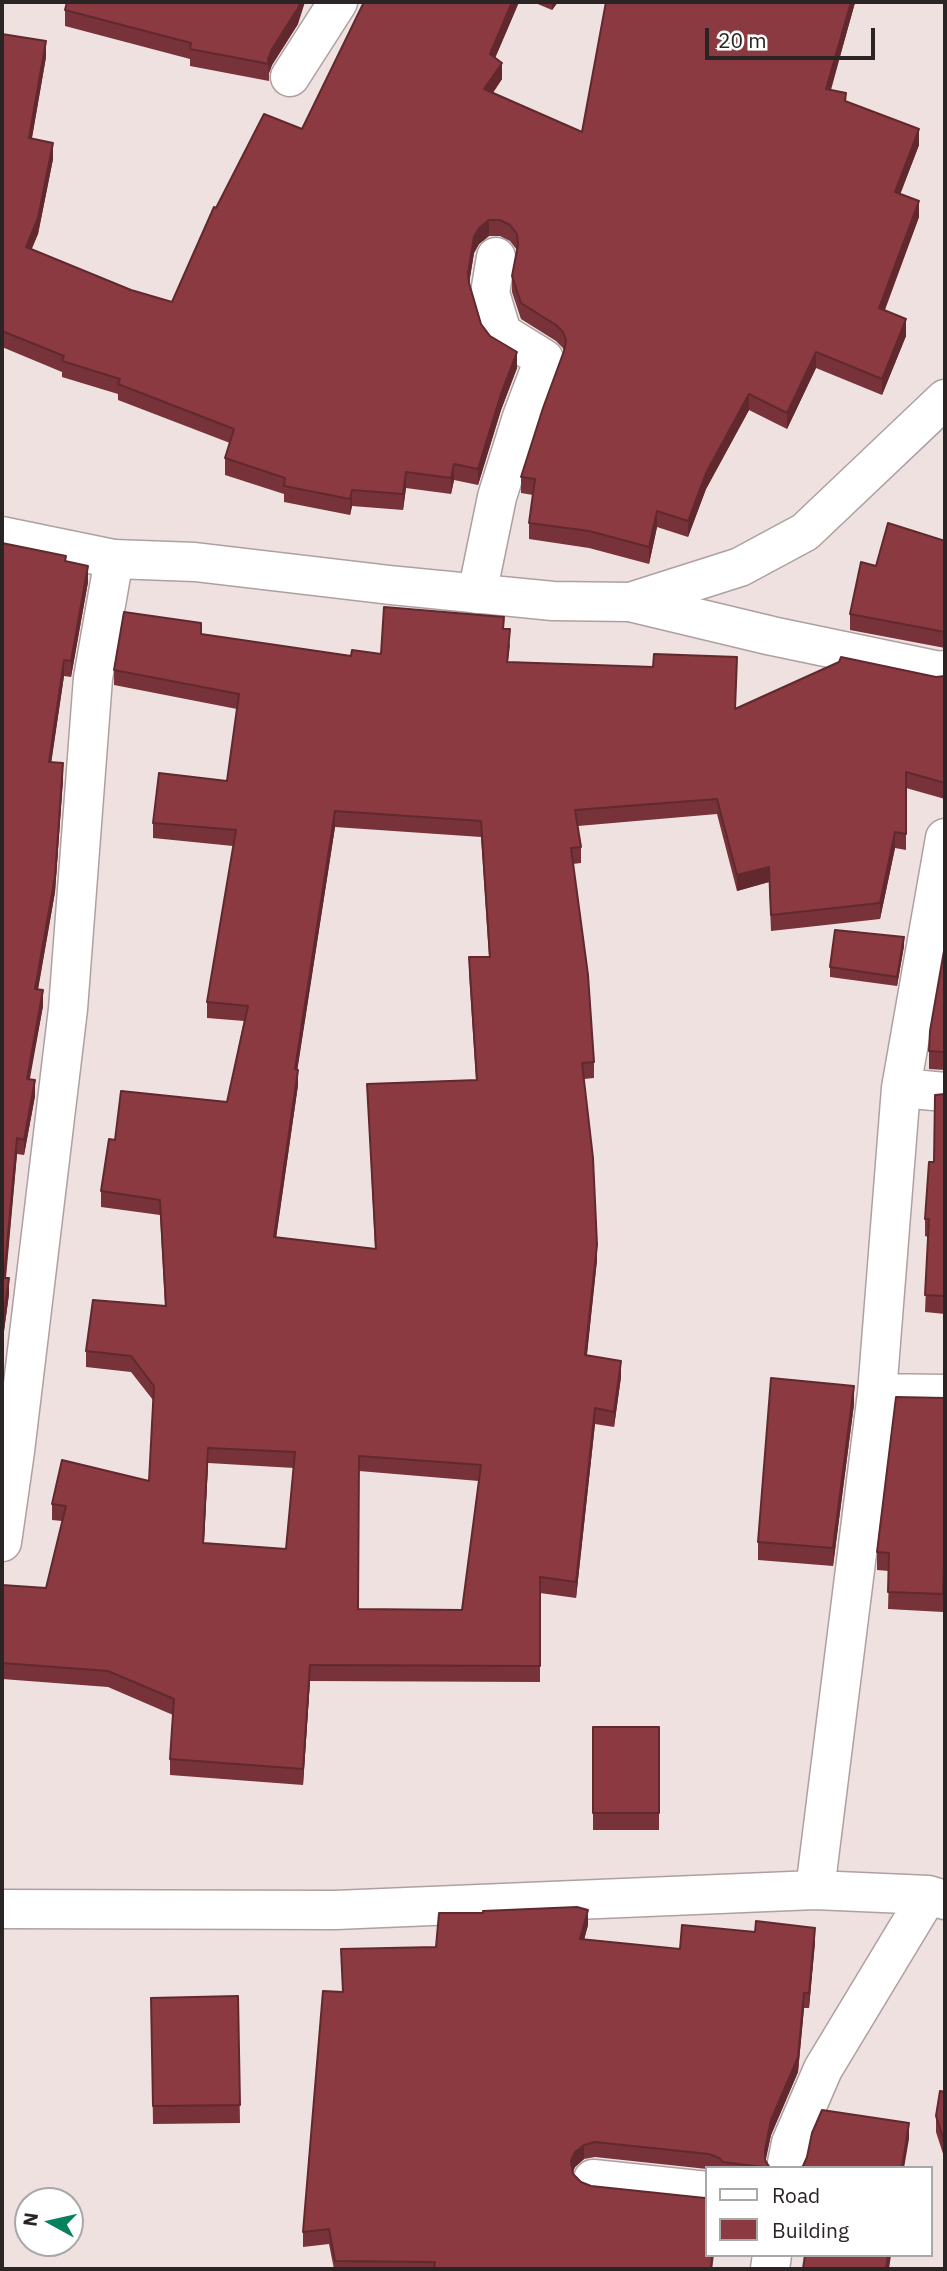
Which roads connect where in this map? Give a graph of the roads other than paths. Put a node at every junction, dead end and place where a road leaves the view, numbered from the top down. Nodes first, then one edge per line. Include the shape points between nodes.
1 (338, 2) edge
2 (290, 77) dead end
3 (496, 257) dead end
4 (945, 399) edge
5 (2, 536) edge
6 (114, 559) junction
7 (477, 594) junction
8 (630, 602) junction
9 (945, 670) edge
10 (945, 838) edge
11 (901, 1088) junction
12 (945, 1092) edge
13 (877, 1393) junction
14 (945, 1394) edge
15 (2, 1542) edge
16 (815, 1890) junction
17 (937, 1897) edge
18 (2, 1909) edge
19 (786, 2166) edge
20 (593, 2179) dead end
21 (706, 2191) edge

1 - 2 street
3 - 7 street via 490,293 502,333 544,359 498,497
4 - 8 street via 805,532 740,567
5 - 6 street
6 - 7 street via 195,562
6 - 15 street via 93,678 68,1009
7 - 8 street
8 - 9 street
10 - 11 street
11 - 12 street
11 - 13 street
13 - 14 street
13 - 16 street
16 - 17 street
16 - 18 street via 335,1910
17 - 19 street via 823,2069 791,2143
20 - 21 street

